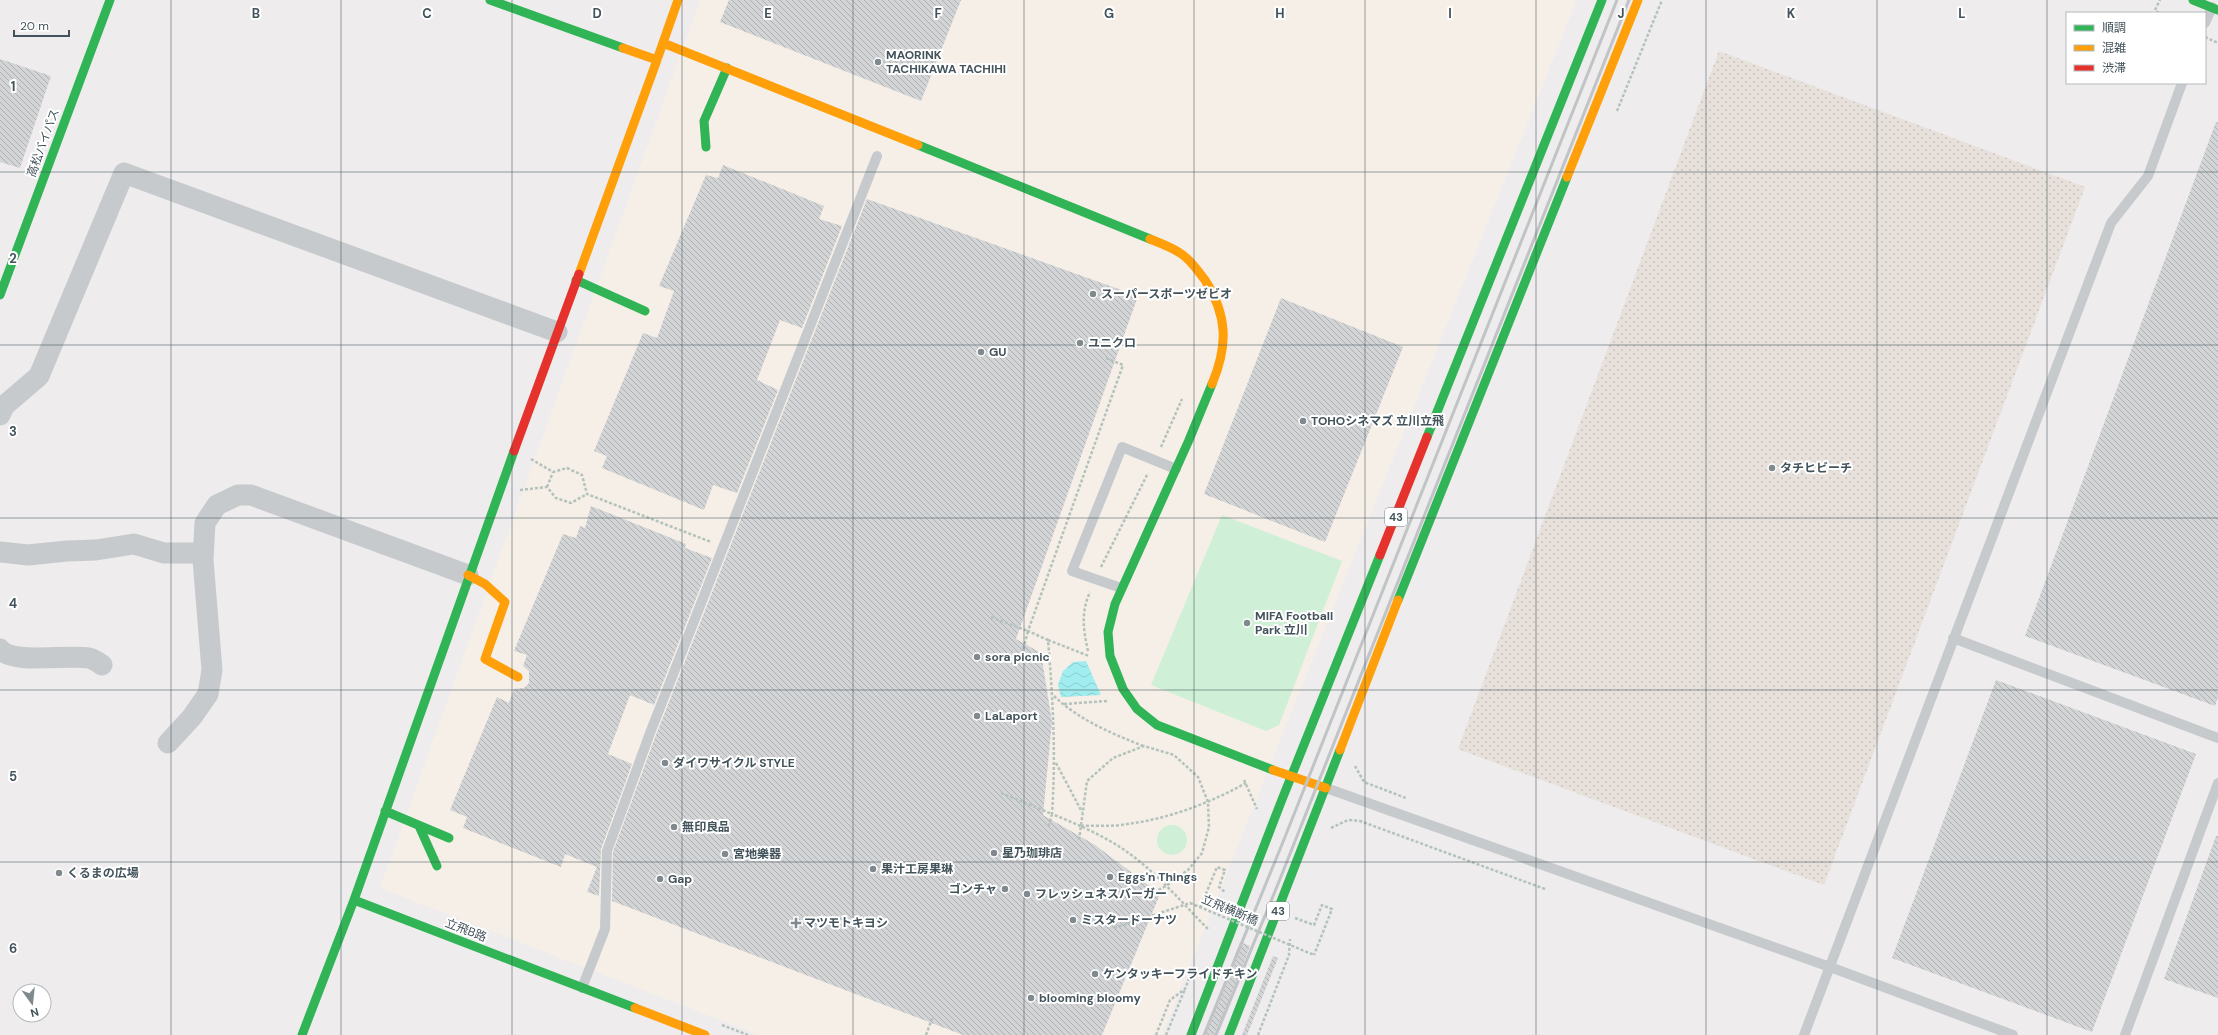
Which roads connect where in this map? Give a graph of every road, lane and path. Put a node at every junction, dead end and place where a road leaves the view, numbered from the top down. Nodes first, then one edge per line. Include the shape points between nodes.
1 (110, 0) edge
2 (490, 0) edge
3 (678, 0) edge
4 (1602, 0) edge
5 (1638, 0) edge
6 (1662, 0) edge
7 (2160, 0) edge
8 (2193, 0) edge
9 (2215, 4) edge
10 (2158, 12) edge
11 (2206, 21) edge
12 (2206, 37) edge
13 (663, 43) junction
14 (2218, 43) edge
15 (656, 60) junction
16 (727, 68) junction
17 (2182, 84) edge
18 (1614, 118) dead end
19 (706, 147) dead end
20 (877, 156) dead end
21 (576, 280) junction
22 (0, 295) edge
23 (645, 311) dead end
24 (557, 332) junction
25 (1106, 358) dead end
26 (1185, 392) dead end
27 (0, 415) edge
28 (1155, 460) junction
29 (527, 464) dead end
30 (1176, 469) junction
31 (553, 472) junction
32 (521, 484) dead end
33 (547, 487) junction
34 (519, 490) junction
35 (587, 494) junction
36 (516, 497) dead end
37 (712, 543) dead end
38 (0, 552) edge
39 (203, 553) junction
40 (468, 575) junction
41 (1095, 578) junction
42 (1121, 588) junction
43 (991, 617) dead end
44 (1028, 631) junction
45 (1953, 638) junction
46 (1048, 640) junction
47 (0, 649) edge
48 (1022, 654) dead end
49 (1089, 656) junction
50 (1092, 662) dead end
51 (102, 665) dead end
52 (518, 677) dead end
53 (1106, 694) dead end
54 (1053, 696) junction
55 (1063, 705) junction
56 (2218, 738) edge
57 (1147, 741) dead end
58 (168, 743) dead end
59 (1144, 746) junction
60 (1056, 762) junction
61 (1353, 762) dead end
62 (1291, 776) junction
63 (1244, 778) dead end
64 (1246, 783) junction
65 (2218, 783) edge
66 (1326, 788) junction
67 (1001, 793) dead end
68 (1406, 798) dead end
69 (1208, 802) junction
70 (1258, 810) dead end
71 (385, 812) junction
72 (1082, 812) junction
73 (1052, 814) junction
74 (419, 826) junction
75 (1080, 826) junction
76 (1048, 828) dead end
77 (1327, 830) dead end
78 (449, 838) dead end
79 (1079, 840) dead end
80 (437, 866) dead end
81 (1228, 884) dead end
82 (1166, 886) junction
83 (1545, 889) dead end
84 (1225, 892) junction
85 (1149, 895) dead end
86 (1222, 898) dead end
87 (354, 900) junction
88 (1200, 908) junction
89 (1217, 911) dead end
90 (1215, 918) dead end
91 (1290, 923) dead end
92 (1212, 924) dead end
93 (1114, 928) dead end
94 (1210, 931) junction
95 (1290, 931) dead end
96 (1207, 938) dead end
97 (1830, 967) junction
98 (1191, 974) dead end
99 (582, 988) junction
100 (1185, 989) junction
101 (933, 1016) dead end
102 (302, 1035) edge
103 (705, 1035) edge
104 (926, 1035) edge
105 (1156, 1035) edge
106 (1166, 1035) edge
107 (1191, 1035) edge
108 (1229, 1035) edge
109 (1258, 1035) edge
110 (1804, 1035) edge
111 (2013, 1035) edge
112 (2124, 1035) edge

1 - 22 street, 高松バイパス
2 - 15 street
3 - 13 street
4 - 62 street, 43
5 - 66 street, 43 via 1428,522
6 - 18 path
7 - 10 path via 2155,10
8 - 9 street
9 - 11 lane
12 - 14 path
13 - 15 street
13 - 16 street
15 - 21 street
16 - 19 street via 704,121
16 - 30 street via 1181,253 1198,270 1211,290 1220,308 1224,337 1220,362
17 - 45 lane via 2148,176 2111,223
20 - 99 lane via 650,733 607,851 605,929
21 - 23 street
21 - 24 street
24 - 27 street via 124,173 39,376 4,406
24 - 40 street
25 - 44 path via 1123,365
26 - 28 path
28 - 30 lane
28 - 41 path
28 - 41 lane via 1122,447 1072,571
29 - 31 path via 529,458
30 - 42 street
31 - 33 path
31 - 35 path via 567,468 582,476
32 - 34 path
33 - 34 path
33 - 35 path via 556,498 571,503
34 - 36 path
35 - 37 path
38 - 39 street via 28,555 96,550 134,544 164,553
39 - 40 street via 204,523 217,505 238,495 251,495
39 - 58 street via 212,670 208,694 192,717
40 - 52 street via 485,584 505,602 485,659
40 - 71 street
41 - 42 lane
41 - 49 path via 1084,605 1083,628
42 - 62 street via 1108,632 1110,656 1123,689 1137,709 1157,725
43 - 44 path
44 - 46 path
44 - 48 path
45 - 56 lane
45 - 97 lane
46 - 49 path
46 - 54 path
47 - 51 street via 4,655 20,658 91,658
49 - 50 path
53 - 55 path via 1109,700
54 - 55 path
54 - 60 path
55 - 59 path via 1100,728
57 - 59 path
59 - 69 path via 1174,755 1198,777
59 - 72 path via 1113,758 1087,781
60 - 72 path
60 - 73 path
61 - 68 path via 1364,782
62 - 66 street
62 - 107 street, 43
63 - 64 path
64 - 69 path
64 - 70 path
65 - 112 lane
66 - 97 lane
66 - 108 street, 43
67 - 73 path
69 - 75 path via 1127,824
69 - 82 path via 1209,827 1202,853 1188,870
71 - 74 street
71 - 87 street
72 - 75 path
73 - 75 path
73 - 76 path
74 - 78 street
74 - 80 street
75 - 79 path
75 - 82 path via 1130,854
77 - 83 path via 1348,820 1360,821
81 - 84 path
82 - 85 path
82 - 94 path
84 - 86 path
84 - 88 path via 1219,887 1225,870 1217,867
87 - 99 street, 立飛B路
87 - 102 street
88 - 91 path, 立飛横断橋, bridge via 1314,955 1332,909 1322,905 1314,925 1292,917
88 - 93 path, 立飛横断橋, bridge via 1190,903
89 - 90 path
92 - 94 path
94 - 96 path
95 - 109 path via 1289,955
97 - 110 lane
97 - 111 lane
98 - 100 path
99 - 103 street, 立飛B路
100 - 105 path via 1170,1000
100 - 106 path
101 - 104 path

